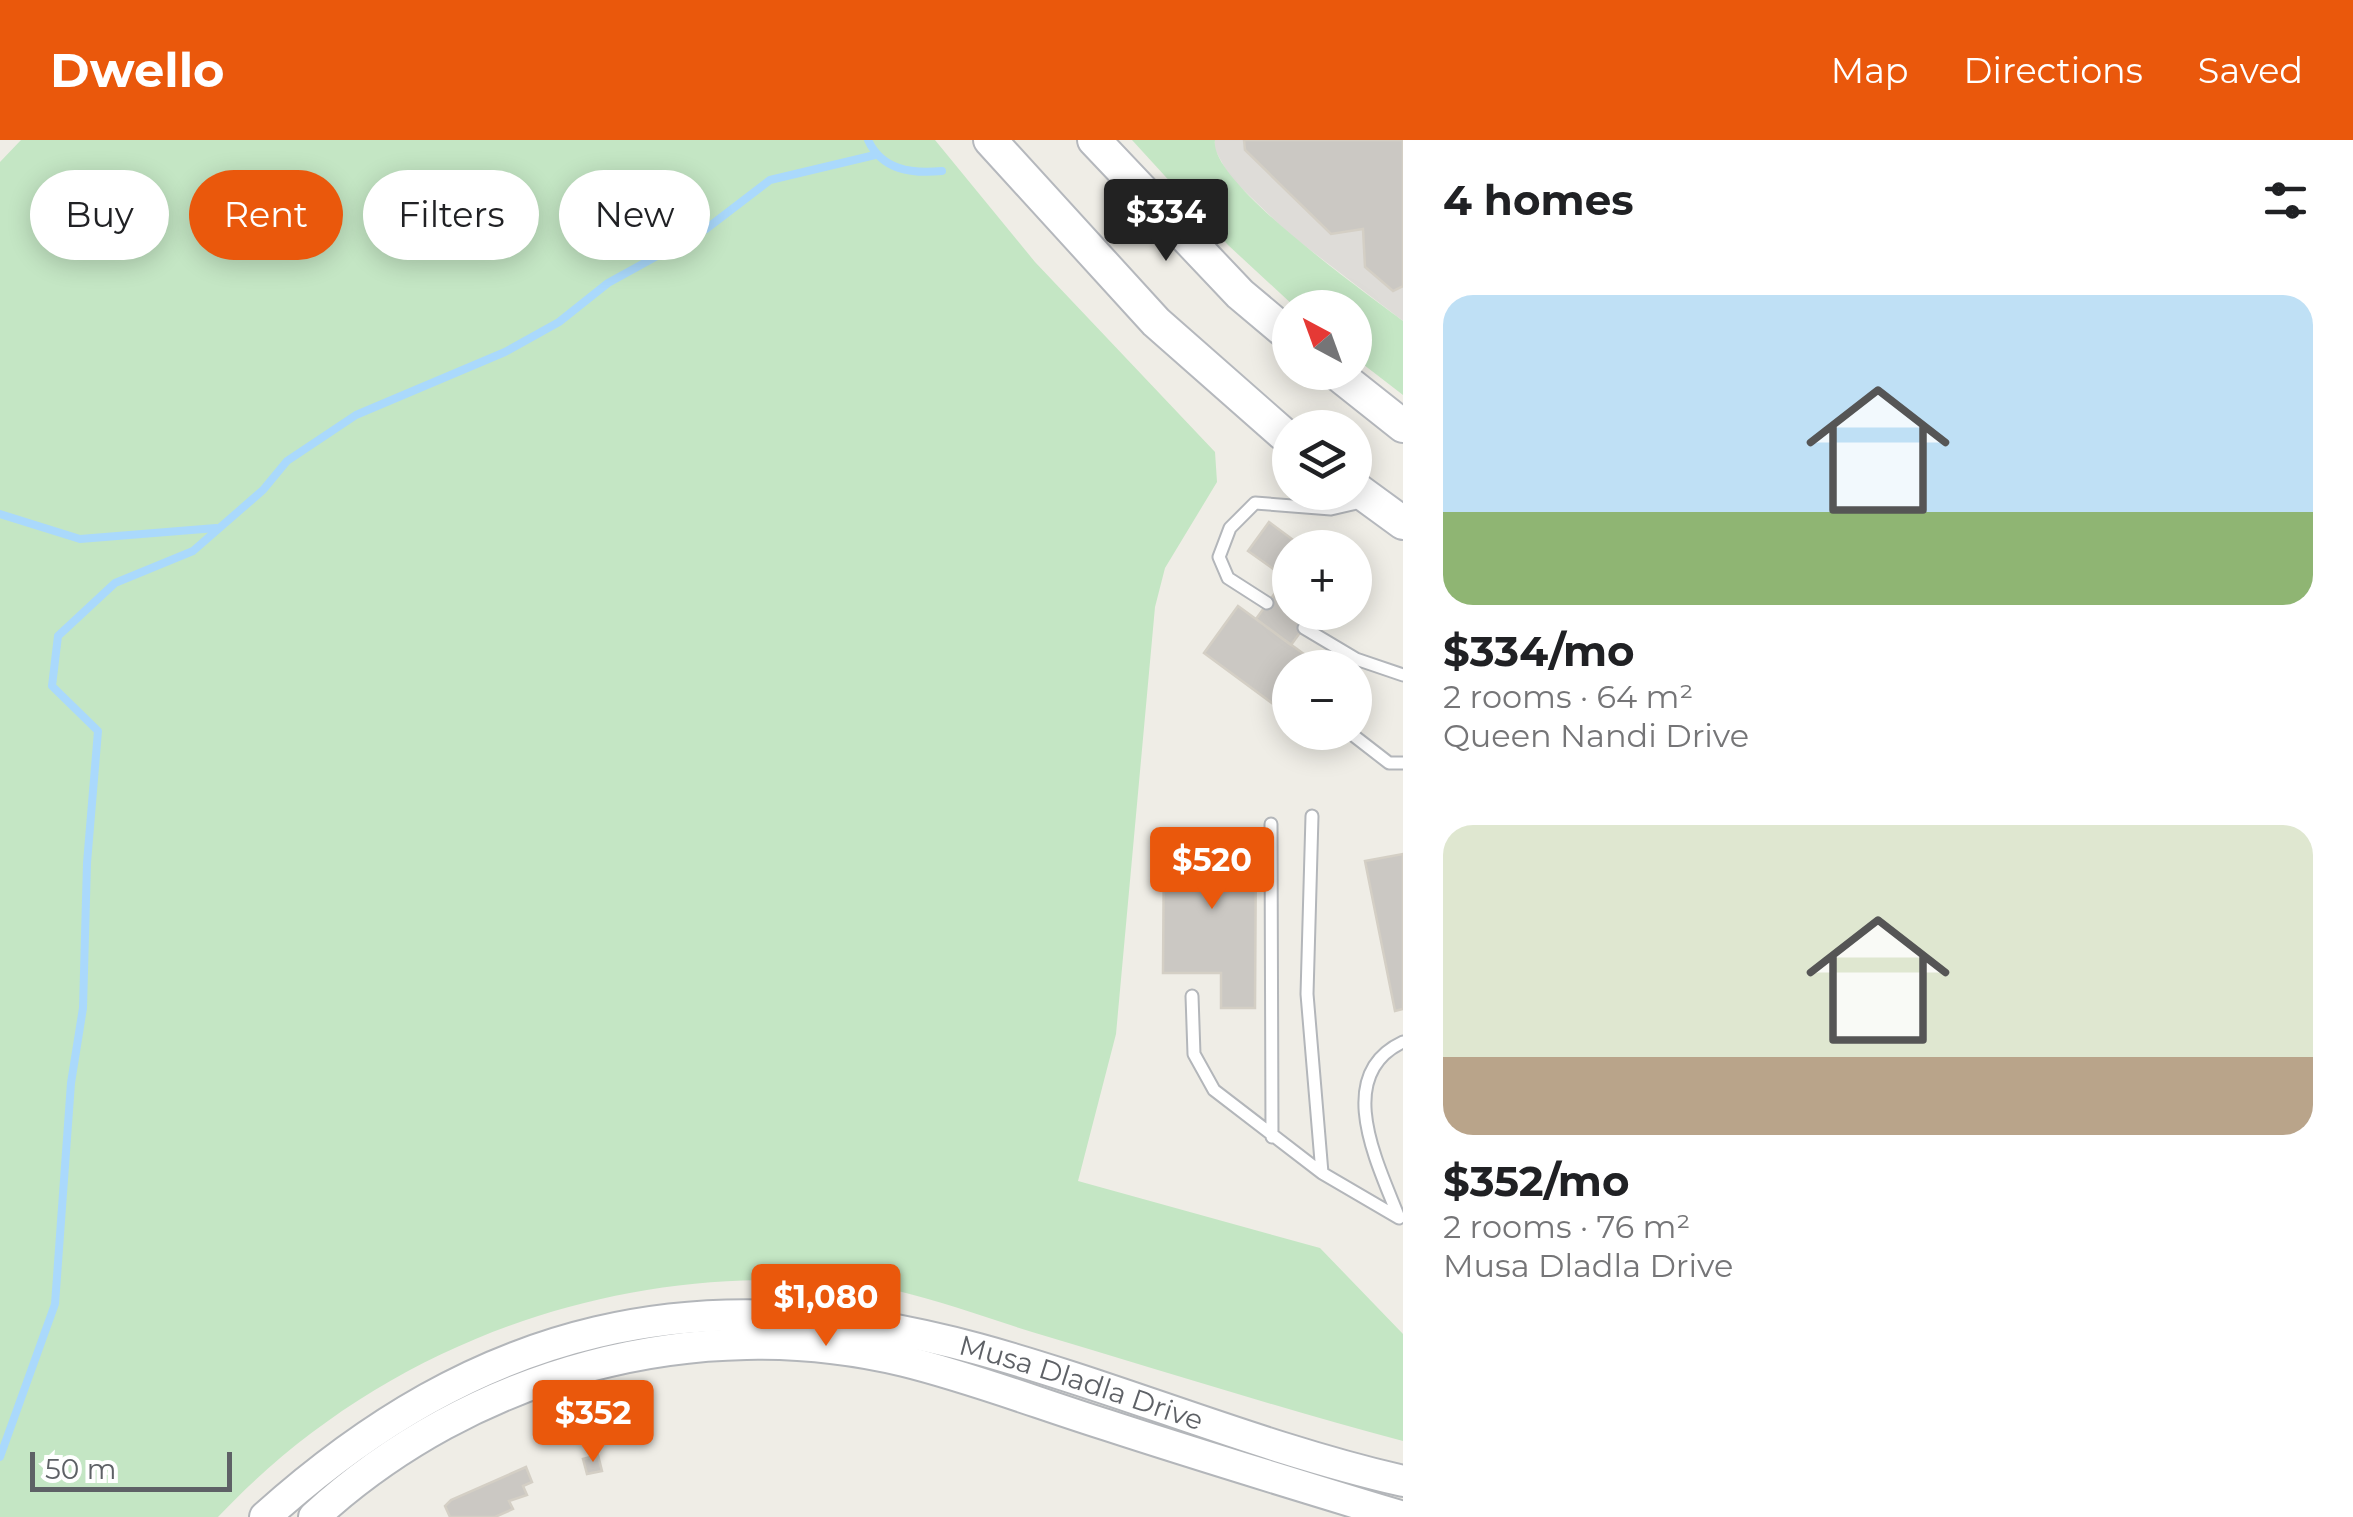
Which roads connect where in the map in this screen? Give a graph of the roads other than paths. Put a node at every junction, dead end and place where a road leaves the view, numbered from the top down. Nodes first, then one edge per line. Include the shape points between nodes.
1 (990, 140) edge
2 (1094, 140) edge
3 (1272, 321) edge
4 (1358, 390) edge
5 (1272, 424) edge
6 (1403, 426) edge
7 (1372, 501) edge
8 (1272, 502) edge
9 (1403, 523) edge
10 (1267, 603) dead end
11 (1307, 630) edge
12 (1339, 650) edge
13 (1372, 663) edge
14 (1403, 675) edge
15 (1372, 750) edge
16 (1403, 763) edge
17 (1312, 816) dead end
18 (1271, 824) dead end
19 (1192, 996) dead end
20 (1403, 1042) edge
21 (1272, 1137) junction
22 (1322, 1173) junction
23 (1401, 1219) edge
24 (1403, 1481) edge
25 (1403, 1516) edge
26 (266, 1517) edge
27 (314, 1517) edge

1 - 5 main road via 1156,322
2 - 3 main road
4 - 6 main road
7 - 9 main road
8 - 10 lane via 1248,507 1230,528 1220,557 1228,578
11 - 12 lane
13 - 14 lane
15 - 16 lane via 1389,763
17 - 22 lane via 1307,994
18 - 21 lane
19 - 21 lane via 1194,1054 1203,1076
20 - 23 lane via 1374,1062 1364,1090 1371,1141
21 - 22 lane
22 - 23 lane
24 - 26 street, Musa Dladla Drive via 976,1348 835,1320 735,1315 637,1322 560,1339 477,1372 327,1462
25 - 27 street, Musa Dladla Drive via 904,1361 753,1342 696,1343 579,1366 458,1418 367,1474

